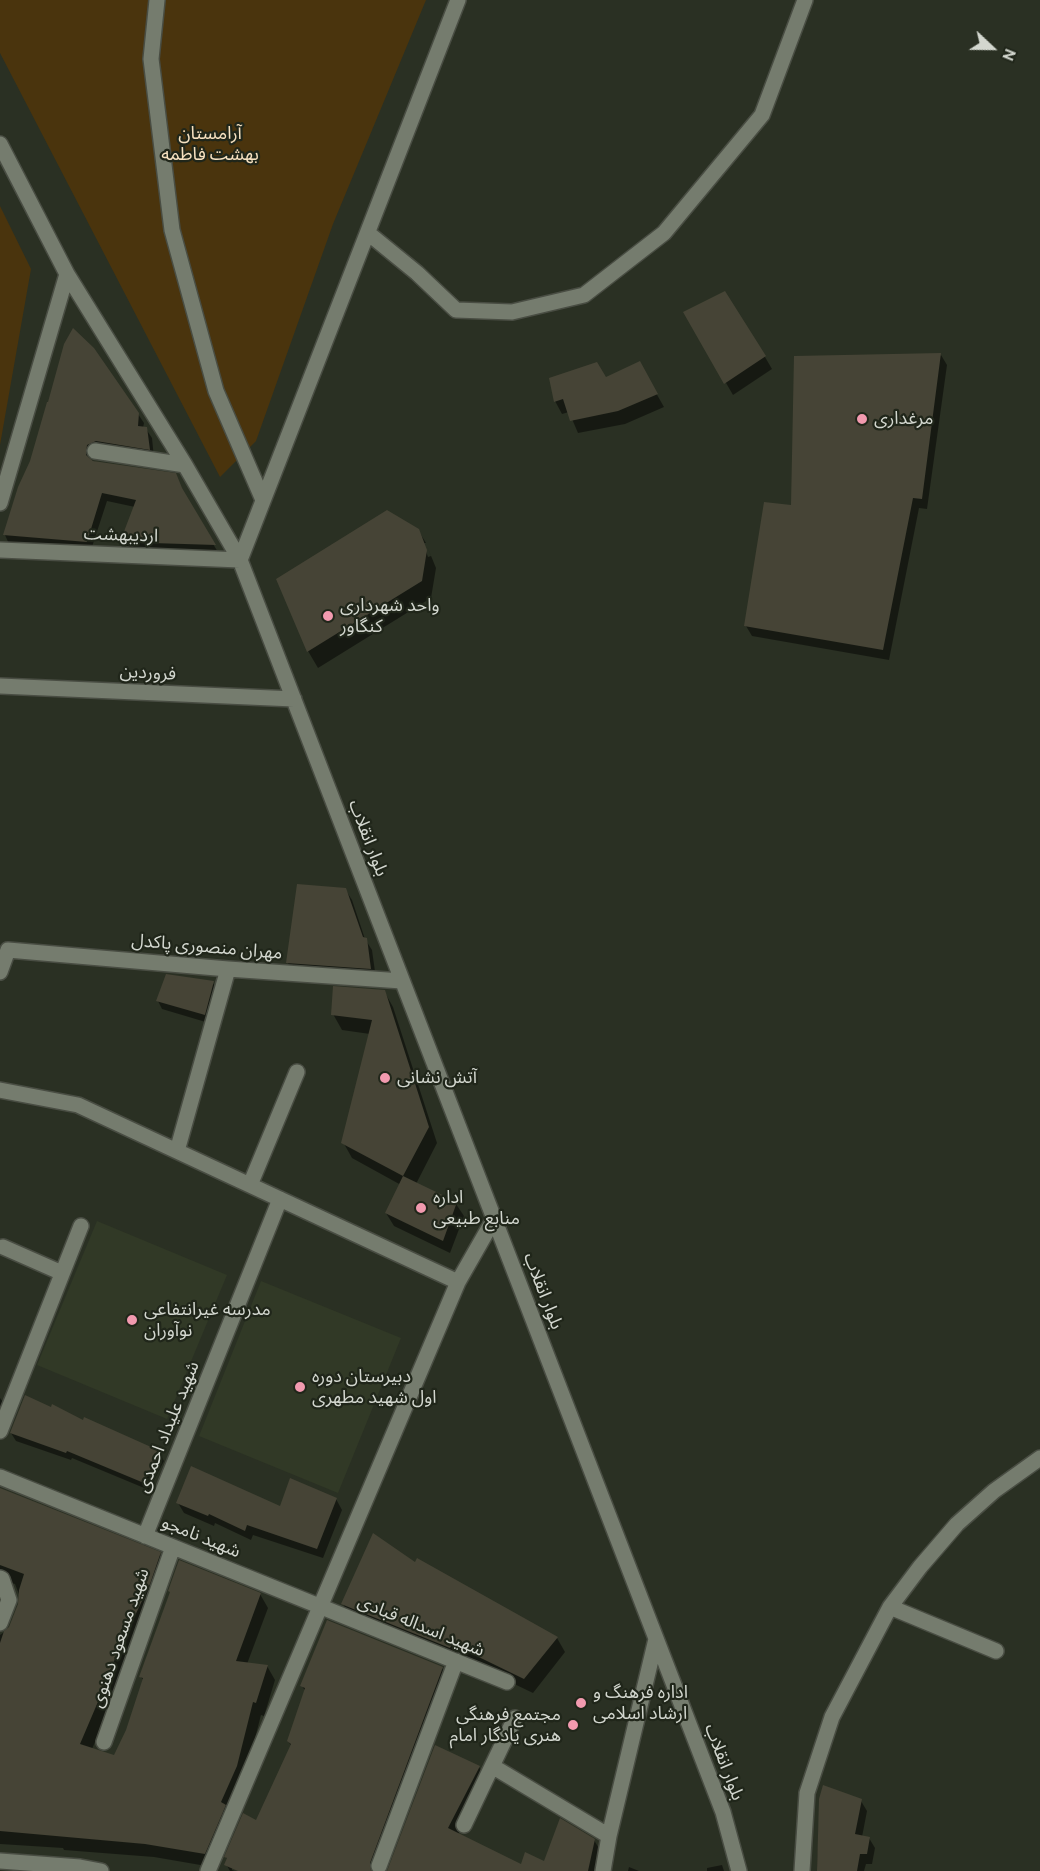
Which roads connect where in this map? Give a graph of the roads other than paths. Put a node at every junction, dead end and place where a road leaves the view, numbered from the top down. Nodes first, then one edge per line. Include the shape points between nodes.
1 (157, 0) edge
2 (458, 0) edge
3 (805, 0) edge
4 (0, 144) edge
5 (368, 233) junction
6 (67, 274) junction
7 (95, 451) dead end
8 (185, 465) junction
9 (263, 500) junction
10 (0, 503) edge
11 (0, 550) edge
12 (240, 560) junction
13 (0, 687) edge
14 (294, 699) junction
15 (4, 949) edge
16 (228, 969) junction
17 (0, 972) edge
18 (402, 981) junction
19 (297, 1072) dead end
20 (0, 1090) edge
21 (177, 1151) junction
22 (250, 1185) junction
23 (280, 1199) junction
24 (494, 1219) junction
25 (81, 1227) dead end
26 (3, 1247) dead end
27 (62, 1274) junction
28 (458, 1282) junction
29 (0, 1431) edge
30 (1040, 1458) edge
31 (0, 1477) edge
32 (146, 1536) junction
33 (173, 1547) junction
34 (0, 1578) edge
35 (320, 1606) junction
36 (890, 1607) junction
37 (0, 1623) edge
38 (656, 1639) junction
39 (996, 1651) dead end
40 (456, 1661) junction
41 (507, 1682) dead end
42 (515, 1718) dead end
43 (104, 1742) dead end
44 (492, 1766) junction
45 (464, 1825) dead end
46 (609, 1836) junction
47 (0, 1861) edge
48 (379, 1866) dead end
49 (101, 1871) edge
50 (208, 1871) edge
51 (603, 1871) edge
52 (739, 1871) edge
53 (802, 1871) edge

1 - 9 street via 151,59 172,230 216,391
2 - 5 street
3 - 5 street via 762,115 664,233 584,295 512,312 456,310
4 - 6 street, بلوار انقلاب
5 - 9 street
6 - 8 street, بلوار انقلاب
6 - 10 street
7 - 8 street
8 - 12 street, بلوار انقلاب
9 - 12 street
11 - 12 street, اردیبهشت
12 - 14 street, بلوار انقلاب
13 - 14 street, فروردین
14 - 18 street, بلوار انقلاب
15 - 16 street, مهران منصوری پاکدل
15 - 17 street, مهران منصوری پاکدل
16 - 18 street, مهران منصوری پاکدل
16 - 21 street
18 - 24 street, بلوار انقلاب
19 - 22 street
20 - 21 street via 78,1105
21 - 22 street
22 - 23 street
23 - 28 street
23 - 32 street, شهید علیداد احمدی
24 - 28 street
24 - 38 street, بلوار انقلاب
25 - 27 street
26 - 27 street
27 - 29 street
28 - 35 street
30 - 36 street via 957,1524
31 - 32 street, شهید نامجو
32 - 33 street, شهید نامجو
33 - 35 street, شهید نامجو
33 - 43 street, شهید مسعود دهنوی
34 - 37 street via 9,1600
35 - 40 street, شهید اسداله قبادی
35 - 50 street
36 - 39 street
36 - 53 street via 831,1717 807,1793
38 - 46 street
38 - 52 street, بلوار انقلاب via 723,1812
40 - 41 street, شهید اسداله قبادی
40 - 48 street
42 - 44 street
44 - 45 street
44 - 46 street
46 - 51 street
47 - 49 street

